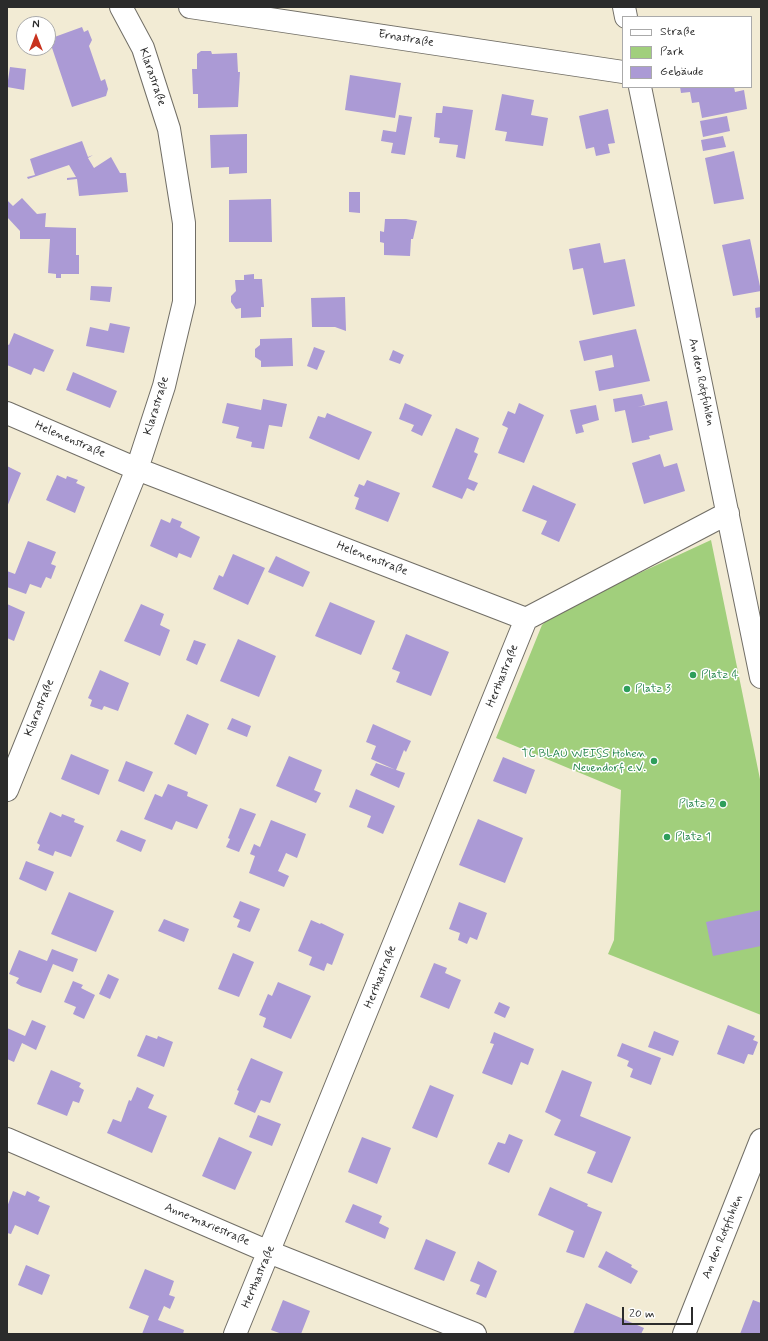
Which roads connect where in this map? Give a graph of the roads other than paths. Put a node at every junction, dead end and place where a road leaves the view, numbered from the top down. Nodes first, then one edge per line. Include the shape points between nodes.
1 (121, 7) edge
2 (190, 7) edge
3 (622, 72) edge
4 (640, 88) edge
5 (7, 413) edge
6 (136, 469) junction
7 (728, 513) junction
8 (526, 619) junction
9 (761, 677) edge
10 (7, 790) edge
11 (7, 1139) edge
12 (761, 1140) edge
13 (269, 1252) junction
14 (235, 1334) edge
15 (475, 1334) edge
16 (684, 1334) edge

1 - 6 street, Klarastraße via 143,48 169,129 184,223 184,302 164,386
2 - 3 street, Ernastraße
4 - 7 street, An den Rotpfuhlen
5 - 6 street, Helenenstraße
6 - 8 street, Helenenstraße
6 - 10 street, Klarastraße
7 - 8 street
7 - 9 street, An den Rotpfuhlen
8 - 13 street, Herthastraße
11 - 13 street, Annemariestraße
12 - 16 street, An den Rotpfuhlen
13 - 14 street, Herthastraße
13 - 15 street, Annemariestraße

